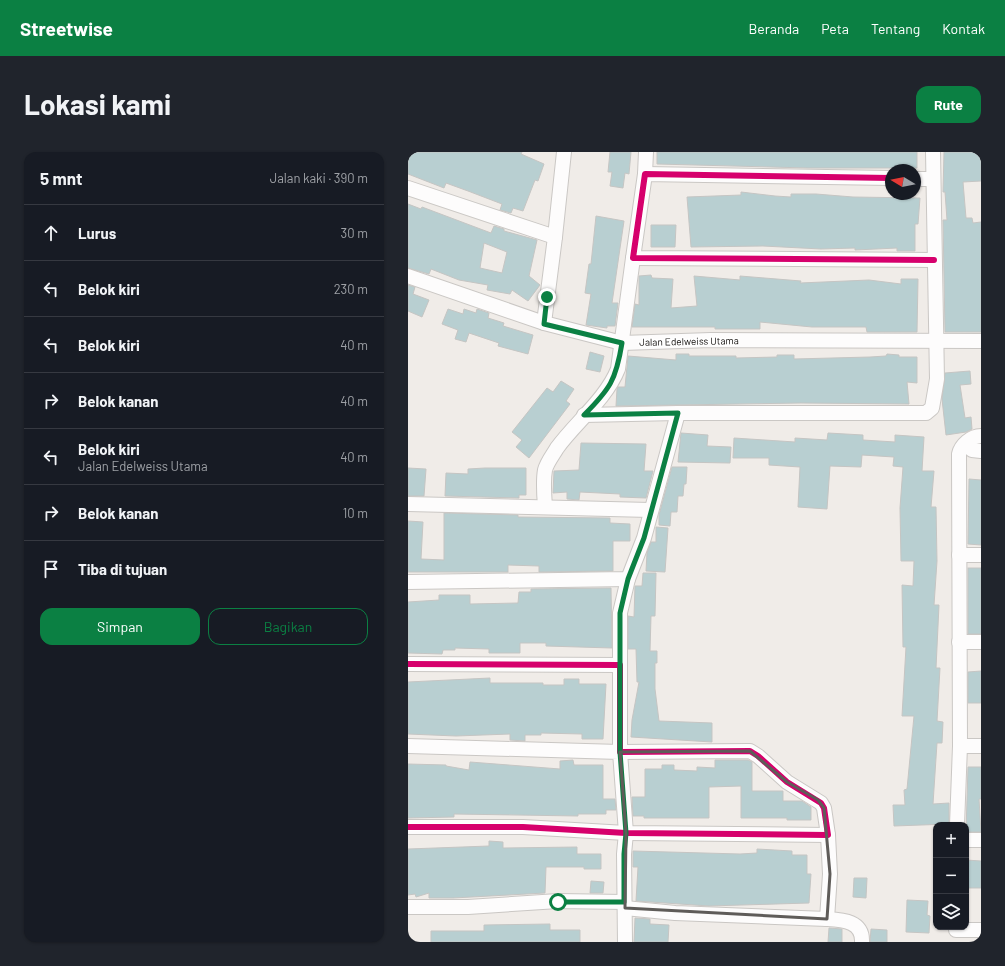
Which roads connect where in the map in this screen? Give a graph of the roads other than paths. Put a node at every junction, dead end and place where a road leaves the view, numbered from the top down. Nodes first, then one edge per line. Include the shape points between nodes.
1 (646, 152) edge
2 (932, 152) edge
3 (560, 153) edge
4 (645, 174) junction
5 (885, 178) edge
6 (921, 179) edge
7 (933, 179) junction
8 (408, 188) edge
9 (556, 237) junction
10 (633, 258) junction
11 (934, 260) junction
12 (408, 276) edge
13 (544, 324) junction
14 (937, 341) junction
15 (981, 342) edge
16 (622, 343) junction
17 (678, 413) junction
18 (584, 415) junction
19 (981, 436) edge
20 (966, 444) junction
21 (981, 451) edge
22 (408, 504) edge
23 (544, 506) junction
24 (650, 510) junction
25 (981, 555) edge
26 (959, 556) junction
27 (628, 579) junction
28 (408, 582) edge
29 (959, 642) junction
30 (981, 642) edge
31 (408, 664) edge
32 (620, 665) junction
33 (408, 746) edge
34 (960, 746) junction
35 (981, 746) edge
36 (620, 752) junction
37 (958, 822) edge
38 (408, 827) edge
39 (626, 833) junction
40 (828, 835) junction
41 (969, 840) edge
42 (981, 840) edge
43 (625, 905) junction
44 (408, 907) edge
45 (827, 919) junction
46 (981, 930) edge
47 (956, 933) edge
48 (625, 942) edge
49 (862, 942) edge

1 - 4 street
2 - 7 street
3 - 9 street
4 - 5 street
4 - 10 street
6 - 7 street
7 - 11 street
8 - 9 street
9 - 13 street
10 - 11 street
10 - 16 street
11 - 14 street
12 - 13 street, Jalan Edelweiss Utama
13 - 16 street, Jalan Edelweiss Utama
14 - 15 street, Jalan Edelweiss Utama
14 - 16 street, Jalan Edelweiss Utama via 711,340
14 - 17 street via 934,398 932,408 926,413
16 - 18 street via 614,379
17 - 18 street
17 - 24 street
18 - 23 street via 567,435 545,469
19 - 20 street via 972,437
20 - 21 street via 972,450
20 - 26 street via 961,447 959,454
22 - 23 street
23 - 24 street
24 - 27 street via 644,538
25 - 26 street
26 - 29 street
27 - 28 street
27 - 32 street via 620,613
29 - 30 street
29 - 34 street
31 - 32 street
32 - 36 street
33 - 36 street
34 - 35 street
34 - 37 street
36 - 39 street
36 - 40 street via 750,751 787,782 821,803
38 - 39 street via 522,827
39 - 40 street
39 - 43 street
40 - 45 street via 830,874
41 - 42 street
43 - 44 street via 558,902
43 - 45 street via 675,913
43 - 48 street
45 - 49 street via 847,920 854,924 859,930
46 - 47 street

